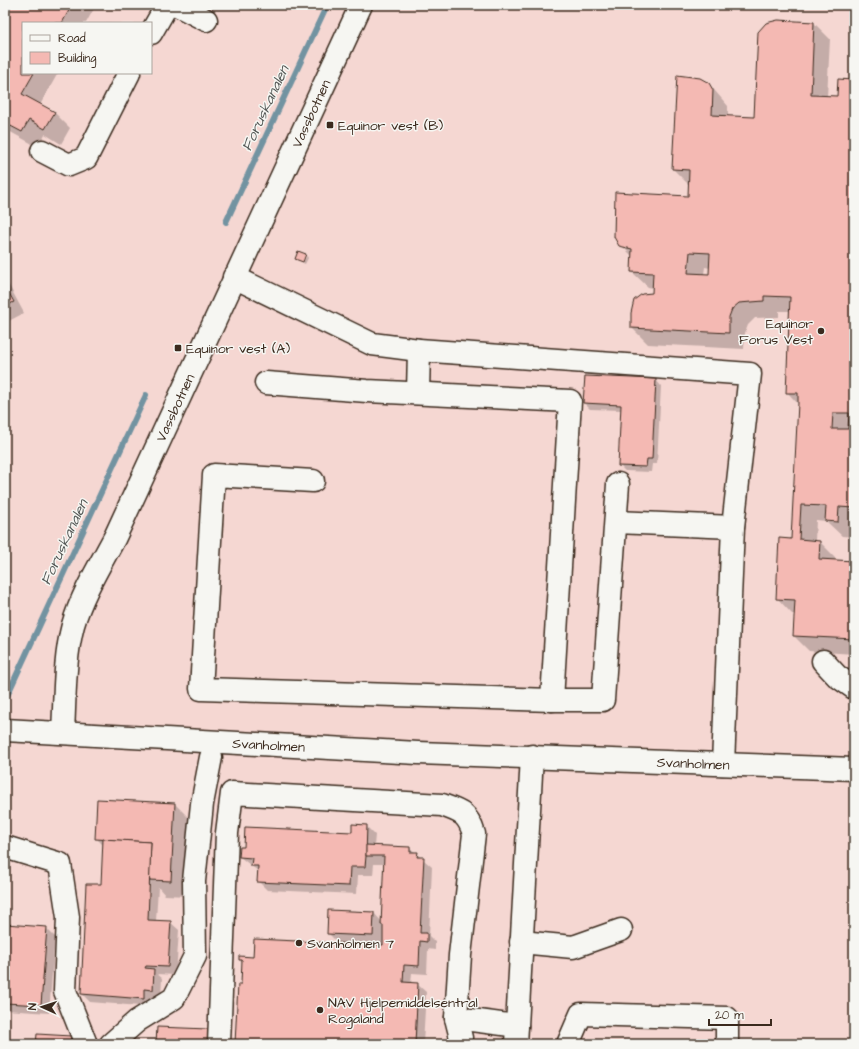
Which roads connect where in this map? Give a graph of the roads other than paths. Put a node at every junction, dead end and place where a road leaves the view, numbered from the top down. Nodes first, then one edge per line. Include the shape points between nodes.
1 (361, 5) edge
2 (164, 7) edge
3 (206, 20) dead end
4 (152, 31) edge
5 (128, 74) edge
6 (42, 151) dead end
7 (234, 277) junction
8 (419, 350) junction
9 (266, 383) dead end
10 (418, 393) junction
11 (313, 481) dead end
12 (618, 484) dead end
13 (616, 522) junction
14 (733, 527) junction
15 (823, 661) dead end
16 (854, 688) edge
17 (552, 700) junction
18 (5, 730) edge
19 (63, 732) junction
20 (532, 756) junction
21 (211, 757) dead end
22 (723, 764) junction
23 (854, 769) edge
24 (5, 848) edge
25 (621, 930) dead end
26 (521, 942) junction
27 (456, 1018) junction
28 (516, 1035) edge
29 (86, 1044) edge
30 (111, 1044) edge
31 (219, 1044) edge
32 (459, 1044) edge
33 (568, 1044) edge
34 (727, 1044) edge

1 - 7 street, Vassbotnen
2 - 3 street
2 - 4 street
5 - 6 street via 86,158 69,165
7 - 8 street via 372,344
7 - 19 street, Vassbotnen via 115,537 83,599 69,647
8 - 10 street
8 - 14 street via 750,374
9 - 10 street
10 - 17 street via 570,401
11 - 17 street via 214,474 201,689
12 - 13 street
13 - 14 street
13 - 17 street via 603,700
14 - 22 street
15 - 16 street via 837,676
18 - 19 street, Svanholmen
19 - 20 street, Svanholmen via 418,753
20 - 22 street, Svanholmen
20 - 26 street
21 - 30 street via 202,804 194,881 195,956 174,998 137,1021
22 - 23 street, Svanholmen
24 - 29 street via 60,864 68,917 65,991
25 - 26 street via 573,947
26 - 28 street
27 - 28 street
27 - 31 street via 460,955 474,834 470,822 462,812 442,805 232,793 227,833
27 - 32 street via 461,1038
33 - 34 street via 581,1014 727,1018

